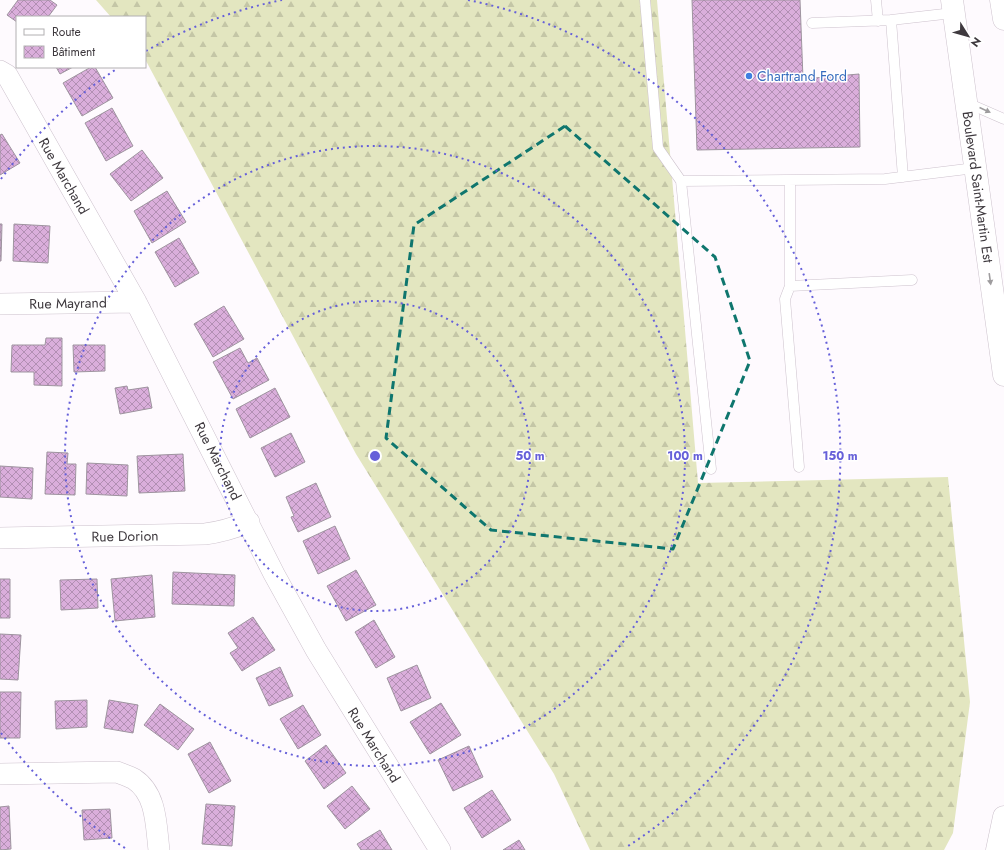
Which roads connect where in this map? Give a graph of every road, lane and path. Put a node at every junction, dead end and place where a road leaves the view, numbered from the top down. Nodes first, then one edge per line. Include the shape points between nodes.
1 (645, 0) edge
2 (876, 0) edge
3 (1001, 0) edge
4 (952, 6) edge
5 (1004, 19) edge
6 (891, 20) junction
7 (878, 21) junction
8 (812, 23) dead end
9 (0, 71) edge
10 (965, 102) junction
11 (1004, 119) edge
12 (975, 168) junction
13 (903, 177) junction
14 (790, 180) junction
15 (681, 181) junction
16 (912, 280) dead end
17 (790, 286) junction
18 (136, 302) junction
19 (0, 304) edge
20 (1004, 375) edge
21 (799, 467) dead end
22 (711, 469) dead end
23 (249, 522) junction
24 (0, 538) edge
25 (0, 774) edge
26 (1004, 817) edge
27 (159, 850) edge
28 (440, 850) edge
29 (997, 850) edge

1 - 15 lane via 658,148
2 - 7 lane
3 - 5 main road
4 - 6 lane
4 - 10 main road, Boulevard Saint-Martin Est
6 - 7 lane
6 - 13 lane
7 - 8 lane
9 - 18 street, Rue Marchand via 7,75
10 -> 11 lane
10 - 12 main road, Boulevard Saint-Martin Est
12 - 13 lane
12 -> 20 main road, Boulevard Saint-Martin Est
13 - 14 lane
14 - 15 lane
14 - 17 lane
15 - 22 lane
16 - 17 lane
17 - 21 lane via 785,298
18 - 19 street, Rue Mayrand
18 - 23 street, Rue Marchand
23 - 24 street, Rue Dorion via 219,533 205,534
23 - 28 street, Rue Marchand via 316,650
25 - 27 street via 117,772 134,780 148,795 153,806
26 - 29 main road

